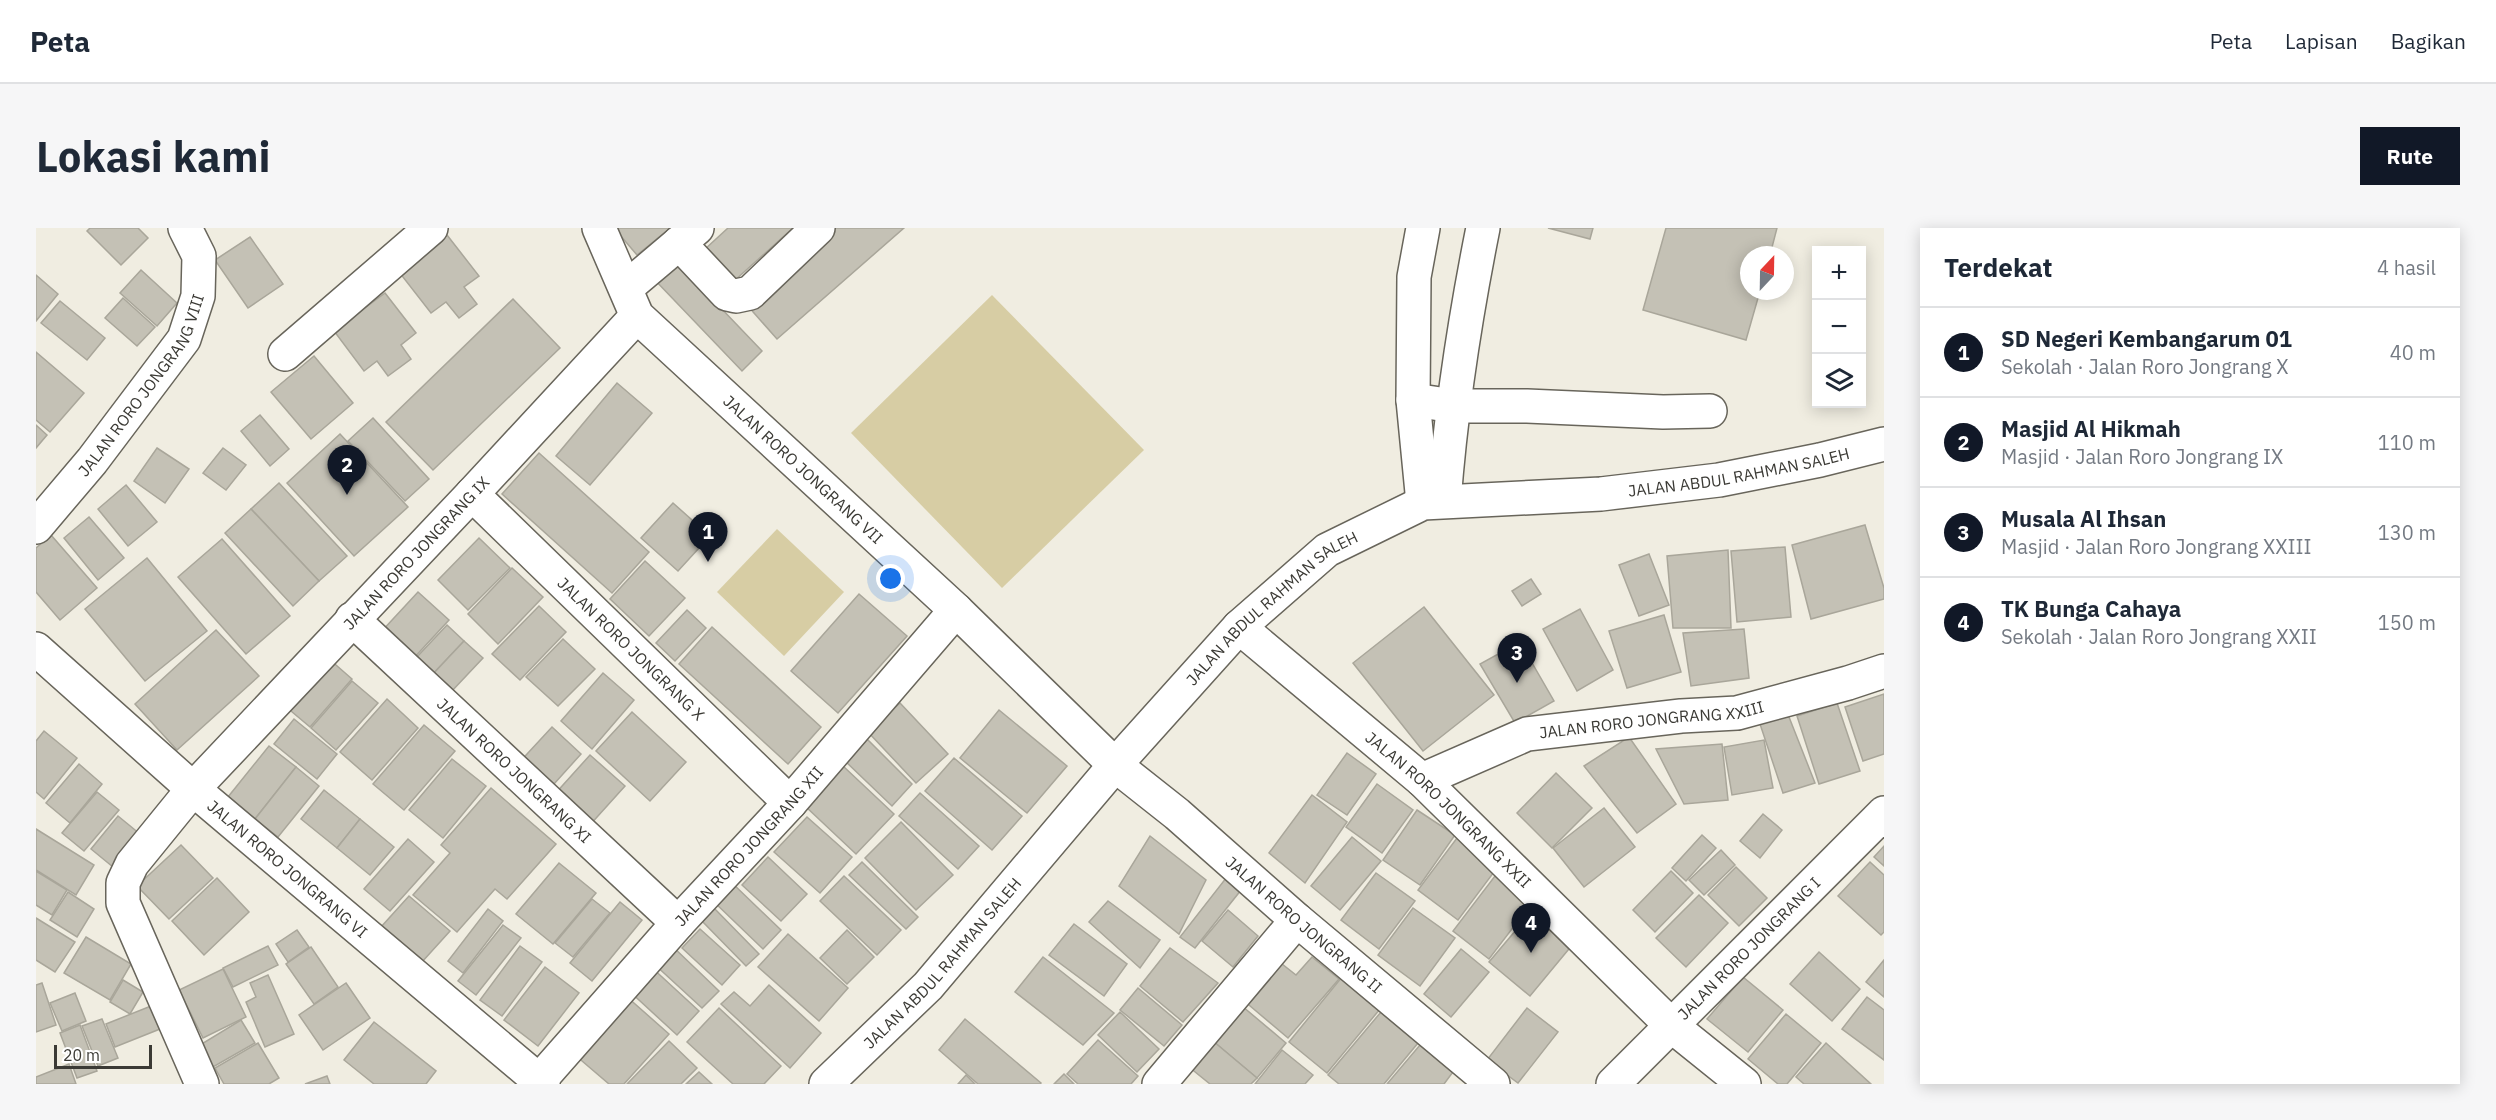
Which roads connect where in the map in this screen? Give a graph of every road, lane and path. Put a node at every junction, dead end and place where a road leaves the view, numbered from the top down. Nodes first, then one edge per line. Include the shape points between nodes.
1 (185, 228) edge
2 (431, 228) edge
3 (599, 228) edge
4 (818, 228) edge
5 (1424, 228) edge
6 (1483, 228) edge
7 (688, 235) edge
8 (632, 302) junction
9 (285, 354) dead end
10 (1413, 400) junction
11 (1454, 406) junction
12 (1710, 411) dead end
13 (1884, 444) edge
14 (472, 494) junction
15 (1433, 502) junction
16 (36, 527) edge
17 (956, 610) junction
18 (352, 619) junction
19 (1239, 627) junction
20 (36, 649) edge
21 (1884, 671) edge
22 (1115, 765) junction
23 (1422, 780) junction
24 (193, 789) junction
25 (790, 802) junction
26 (1884, 813) edge
27 (1297, 920) junction
28 (678, 923) junction
29 (1673, 1027) junction
30 (1176, 1078) edge
31 (541, 1082) edge
32 (202, 1084) edge
33 (826, 1084) edge
34 (1493, 1084) edge
35 (1613, 1084) edge
36 (1744, 1084) edge

1 - 16 street, JALAN RORO JONGRANG VIII via 199,255 198,296 184,339 92,461
2 - 9 street
3 - 8 street, JALAN RORO JONGRANG VII
4 - 7 street via 750,293 736,296 727,294
5 - 10 street via 1414,278
6 - 11 street via 1464,323
7 - 8 street, JALAN RORO JONGRANG IX
8 - 14 street, JALAN RORO JONGRANG IX
8 - 17 street, JALAN RORO JONGRANG VII
10 - 11 street
10 - 15 street
11 - 12 street
11 - 15 street
13 - 15 street, JALAN ABDUL RAHMAN SALEH via 1719,480 1601,494
14 - 18 street, JALAN RORO JONGRANG IX
14 - 25 street, JALAN RORO JONGRANG X
15 - 19 street, JALAN ABDUL RAHMAN SALEH via 1328,550
17 - 22 street, JALAN RORO JONGRANG VII
17 - 25 street, JALAN RORO JONGRANG XII
18 - 24 street, JALAN RORO JONGRANG IX
18 - 28 street, JALAN RORO JONGRANG XI
19 - 22 street, JALAN ABDUL RAHMAN SALEH
19 - 23 street, JALAN RORO JONGRANG XXII
20 - 24 street, JALAN RORO JONGRANG VI
21 - 23 street, JALAN RORO JONGRANG XXIII via 1737,713 1527,734
22 - 27 street, JALAN RORO JONGRANG II
22 - 33 street, JALAN ABDUL RAHMAN SALEH via 927,986
23 - 29 street, JALAN RORO JONGRANG XXII
24 - 31 street, JALAN RORO JONGRANG VI
24 - 32 street, JALAN RORO JONGRANG IX via 132,864 123,883 123,903
25 - 28 street, JALAN RORO JONGRANG XII
26 - 29 street, JALAN RORO JONGRANG I
27 - 30 street
27 - 34 street, JALAN RORO JONGRANG II
28 - 31 street, JALAN RORO JONGRANG XII
29 - 35 street, JALAN RORO JONGRANG I
29 - 36 street, JALAN RORO JONGRANG XXII

